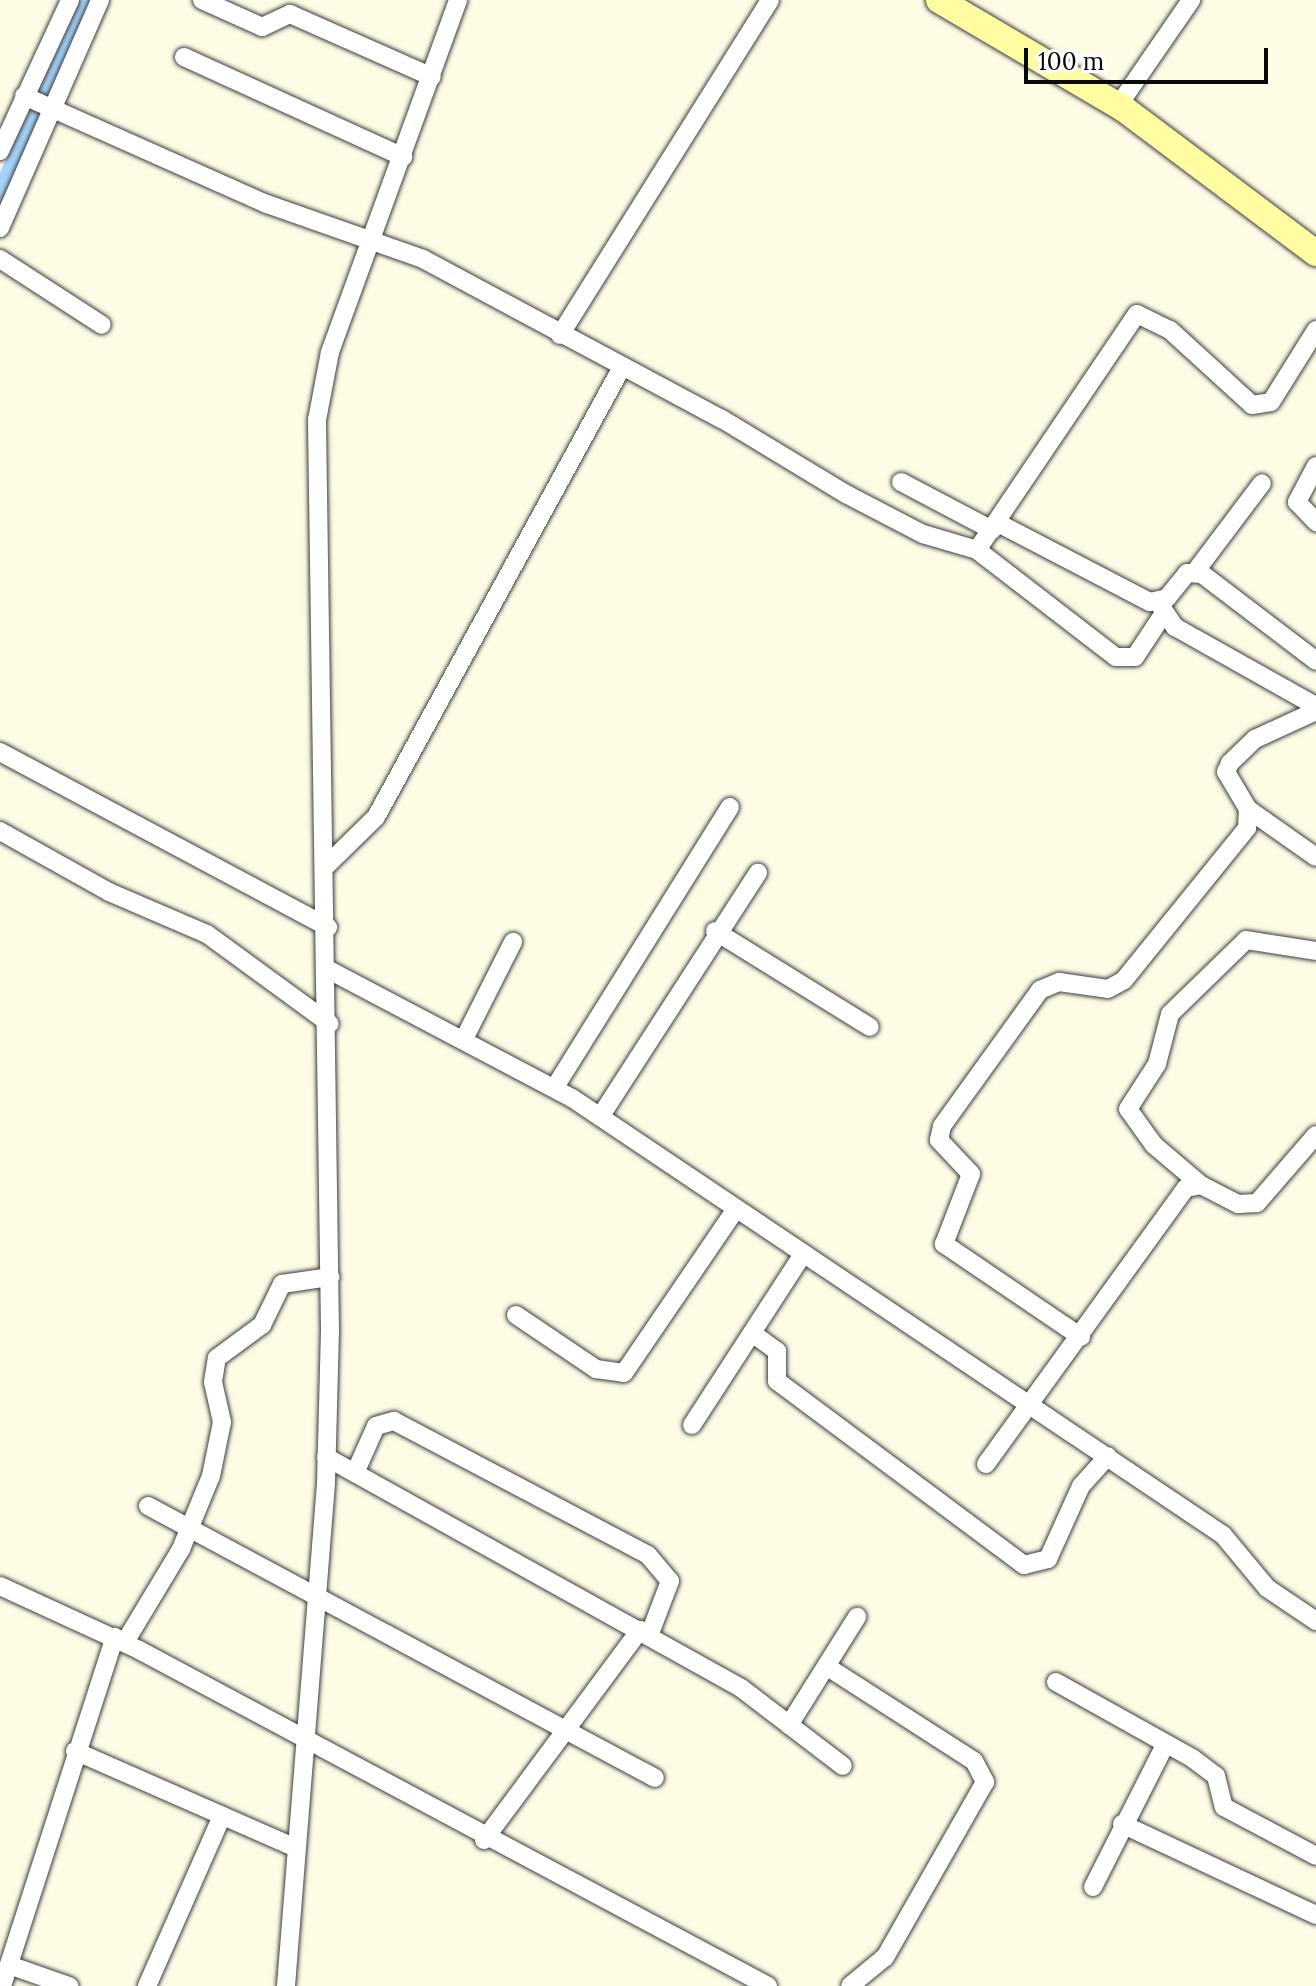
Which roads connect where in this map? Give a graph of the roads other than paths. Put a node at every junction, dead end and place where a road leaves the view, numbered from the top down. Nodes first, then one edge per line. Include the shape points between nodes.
1 (70, 0) edge
2 (100, 0) edge
3 (202, 0) edge
4 (458, 0) edge
5 (770, 0) edge
6 (939, 0) edge
7 (1191, 0) edge
8 (184, 57) dead end
9 (432, 77) junction
10 (41, 102) junction
11 (1118, 106) junction
12 (7, 118) edge
13 (0, 151) edge
14 (403, 157) junction
15 (0, 228) edge
16 (372, 242) junction
17 (1316, 253) edge
18 (0, 259) edge
19 (102, 325) dead end
20 (1316, 330) edge
21 (560, 335) junction
22 (622, 367) junction
23 (1316, 466) edge
24 (901, 482) dead end
25 (1262, 483) dead end
26 (1316, 522) edge
27 (995, 526) junction
28 (977, 550) junction
29 (1195, 572) junction
30 (1161, 608) junction
31 (1316, 661) edge
32 (1316, 709) edge
33 (0, 752) edge
34 (730, 807) dead end
35 (1248, 809) junction
36 (0, 831) edge
37 (1316, 857) edge
38 (326, 866) junction
39 (758, 873) dead end
40 (328, 927) junction
41 (715, 931) junction
42 (513, 942) dead end
43 (1316, 951) edge
44 (329, 970) junction
45 (330, 1024) junction
46 (870, 1027) dead end
47 (464, 1039) junction
48 (555, 1087) junction
49 (600, 1117) junction
50 (1316, 1135) edge
51 (1201, 1185) junction
52 (736, 1209) junction
53 (803, 1254) junction
54 (330, 1277) junction
55 (516, 1315) dead end
56 (752, 1333) junction
57 (1081, 1337) junction
58 (1028, 1401) junction
59 (692, 1425) dead end
60 (1108, 1456) junction
61 (326, 1457) junction
62 (986, 1464) dead end
63 (355, 1473) junction
64 (148, 1506) dead end
65 (191, 1529) junction
66 (0, 1586) edge
67 (316, 1600) junction
68 (857, 1617) dead end
69 (1316, 1621) edge
70 (645, 1633) junction
71 (120, 1640) junction
72 (826, 1666) junction
73 (1056, 1682) dead end
74 (789, 1725) junction
75 (564, 1731) junction
76 (303, 1743) junction
77 (1166, 1743) junction
78 (75, 1751) junction
79 (843, 1766) dead end
80 (655, 1778) dead end
81 (222, 1816) junction
82 (1122, 1824) junction
83 (484, 1840) junction
84 (296, 1848) junction
85 (1316, 1856) edge
86 (1093, 1887) dead end
87 (1316, 1915) edge
88 (9, 1965) junction
89 (2, 1986) edge
90 (69, 1986) edge
91 (147, 1986) edge
92 (286, 1986) edge
93 (768, 1986) edge
94 (850, 1986) edge

1 - 10 street
2 - 10 street
3 - 9 street via 262,27 290,14
4 - 9 street
5 - 21 street
6 - 11 street
7 - 11 street
8 - 14 street
9 - 14 street
10 - 12 street
10 - 15 street
10 - 16 street
11 - 17 street
12 - 13 street
14 - 16 street
16 - 21 street via 423,259
16 - 38 street via 330,352 317,420
18 - 19 street
20 - 27 street via 1271,402 1252,405 1170,330 1137,314
21 - 22 street
22 - 28 street via 923,534
22 - 38 street via 376,817
23 - 26 street via 1297,502
24 - 27 street
25 - 29 street
27 - 28 street
27 - 30 street
28 - 30 street via 1116,657 1135,657
29 - 30 street
29 - 31 street
30 - 32 street via 1186,634
32 - 35 street via 1255,739 1230,763 1230,783
33 - 40 street
34 - 48 street
35 - 37 street
35 - 57 street via 1247,828 1124,980 1108,989 1059,982 1040,990 942,1126 939,1140 971,1174 944,1244
36 - 45 street via 109,892 207,934
38 - 40 street
39 - 41 street
40 - 44 street
41 - 46 street
41 - 49 street
42 - 47 street
43 - 51 street via 1246,940 1170,1014 1157,1064 1128,1109 1154,1145
44 - 45 street
44 - 47 street
45 - 54 street
47 - 48 street
48 - 49 street
49 - 52 street
50 - 51 street via 1257,1203 1238,1204
51 - 57 street via 1178,1198
52 - 53 street
52 - 55 street via 624,1373 596,1369
53 - 56 street
53 - 58 street
54 - 61 street
54 - 65 street via 282,1284 262,1325 217,1358 221,1434
56 - 59 street
56 - 60 street via 777,1351 777,1381 1024,1565 1048,1559 1081,1486
57 - 58 street
58 - 60 street
58 - 62 street
60 - 69 street via 1239,1548 1267,1588
61 - 63 street
61 - 67 street
63 - 70 street
63 - 70 street via 376,1426 394,1421 648,1555 670,1581
64 - 65 street
65 - 67 street
65 - 71 street
66 - 71 street
67 - 75 street
67 - 76 street
68 - 72 street
70 - 74 street
70 - 75 street
71 - 76 street
71 - 78 street
72 - 74 street
72 - 94 street via 974,1761 984,1776 885,1957
73 - 77 street
74 - 79 street
75 - 80 street
75 - 83 street
76 - 83 street
76 - 84 street
77 - 82 street
77 - 85 street via 1216,1776 1224,1807
78 - 81 street
78 - 88 street
81 - 84 street
81 - 91 street
82 - 86 street
82 - 87 street
83 - 93 street
84 - 92 street
88 - 89 street
88 - 90 street

